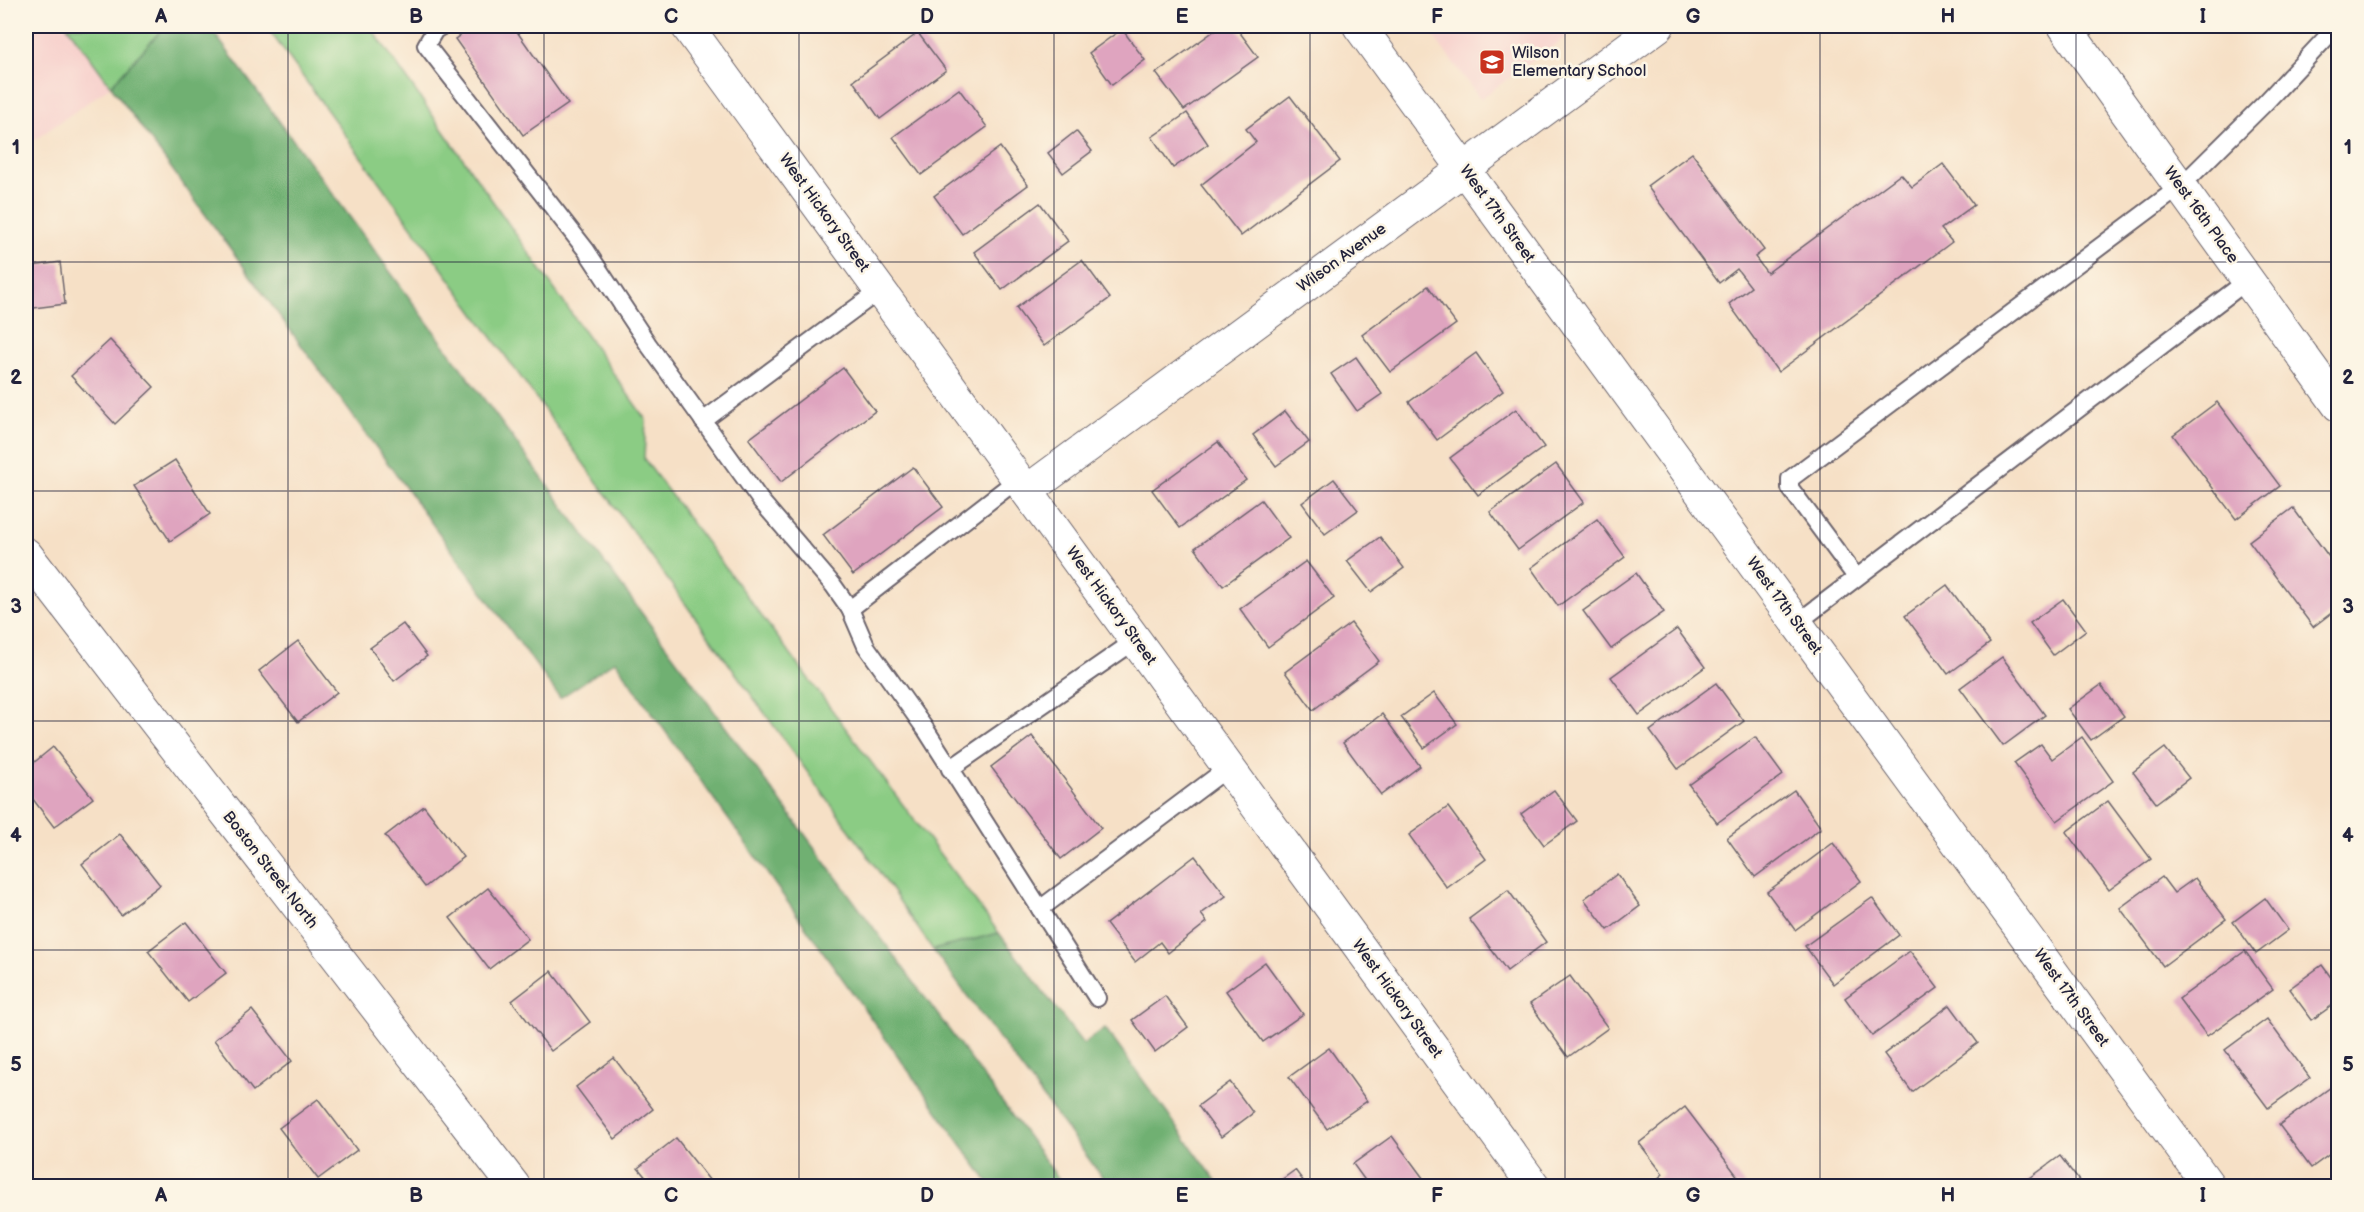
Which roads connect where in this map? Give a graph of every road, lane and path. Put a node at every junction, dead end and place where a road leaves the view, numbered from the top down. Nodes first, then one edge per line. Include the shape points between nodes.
1 (442, 26) edge
2 (687, 26) edge
3 (1359, 26) edge
4 (1658, 26) edge
5 (2064, 26) edge
6 (2337, 26) edge
7 (1464, 168) junction
8 (2181, 186) junction
9 (2248, 280) junction
10 (880, 290) junction
11 (2338, 405) edge
12 (703, 421) junction
13 (1023, 485) junction
14 (26, 554) edge
15 (1856, 577) junction
16 (850, 609) junction
17 (1797, 623) junction
18 (1136, 640) junction
19 (1228, 767) junction
20 (950, 769) junction
21 (1040, 909) junction
22 (1097, 998) dead end
23 (514, 1186) edge
24 (1534, 1186) edge
25 (2209, 1186) edge

1 - 12 lane via 426,45 586,250
2 - 10 street, West Hickory Street
3 - 7 street, West 17th Street
4 - 7 street, Wilson Avenue
5 - 8 street, West 16th Place
6 - 8 lane
7 - 13 street, Wilson Avenue
7 - 17 street, West 17th Street
8 - 9 street, West 16th Place
8 - 15 lane via 1790,479 1790,488
9 - 11 street, West 16th Place
9 - 15 lane
10 - 12 lane
10 - 13 street, West Hickory Street
12 - 16 lane via 760,501
13 - 16 lane
13 - 18 street, West Hickory Street
14 - 23 street, Boston Street North
15 - 17 lane
16 - 20 lane via 866,646
17 - 25 street, West 17th Street
18 - 19 street, West Hickory Street
18 - 20 lane
19 - 21 lane
19 - 24 street, West Hickory Street
20 - 21 lane
21 - 22 lane

